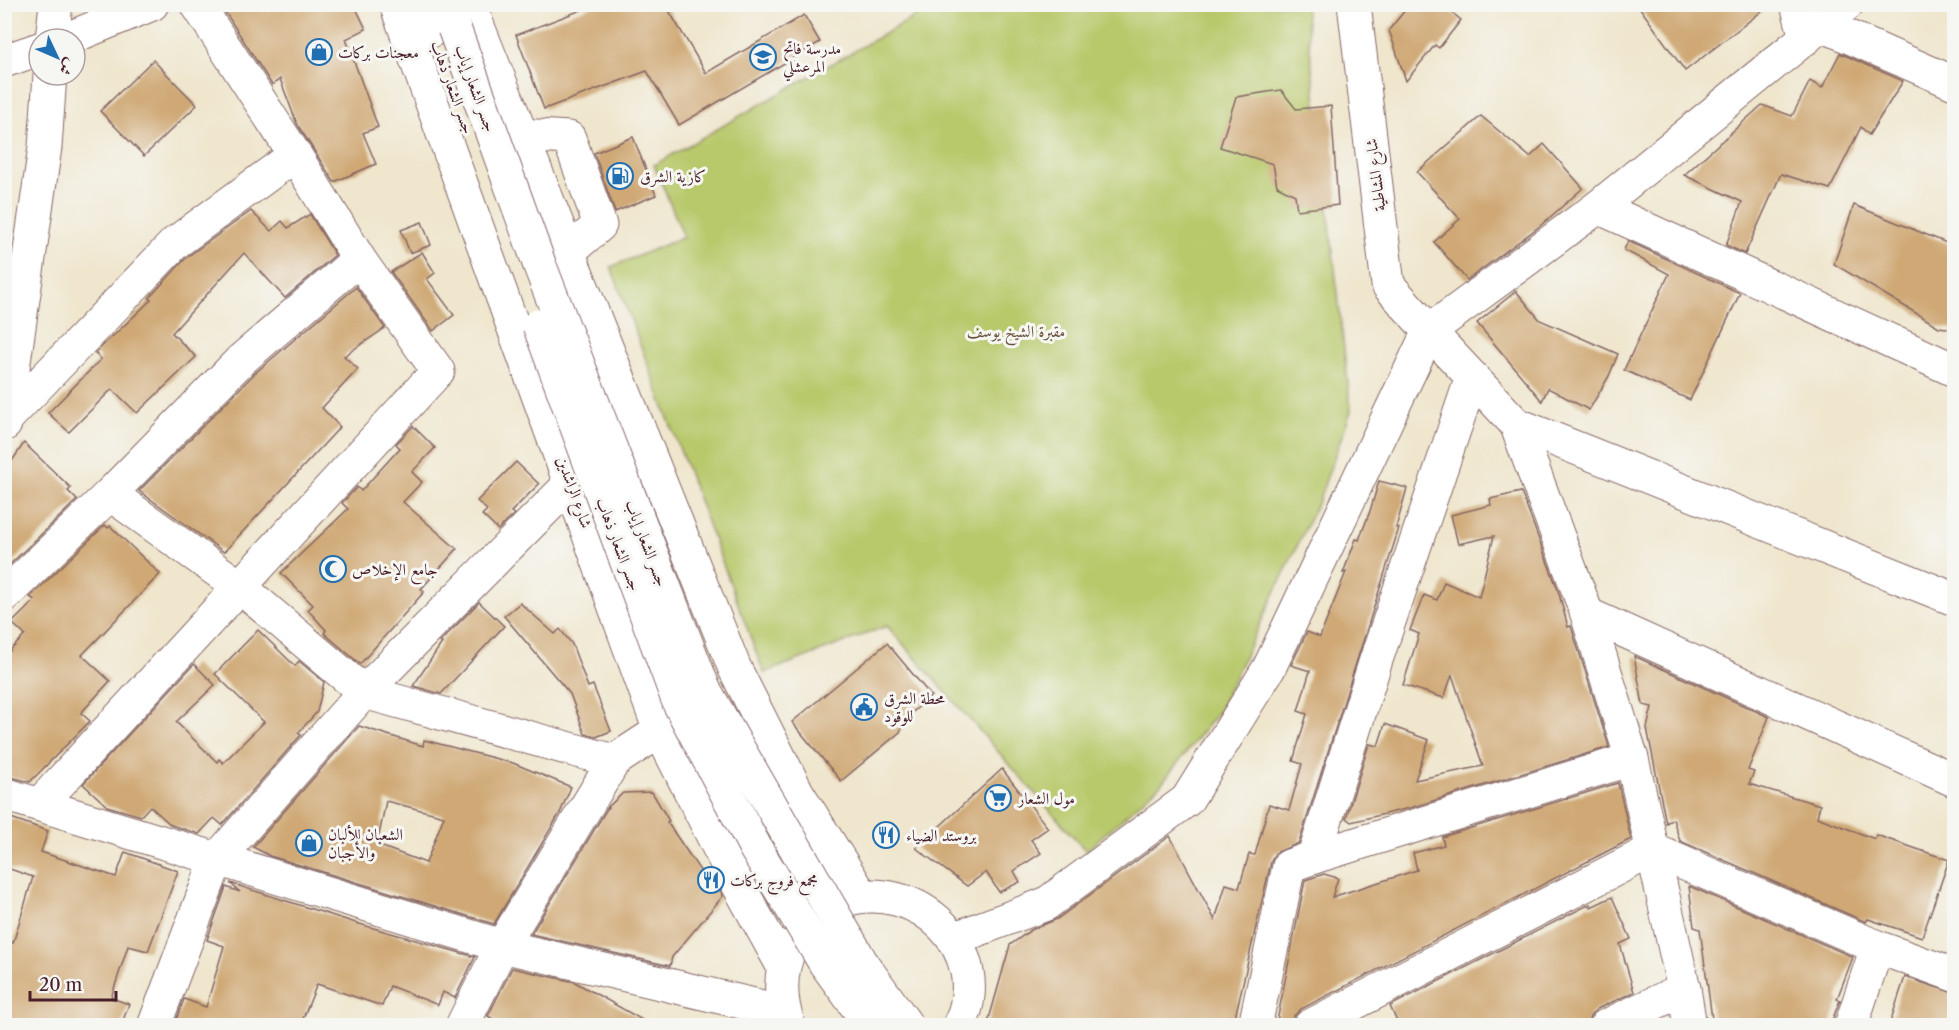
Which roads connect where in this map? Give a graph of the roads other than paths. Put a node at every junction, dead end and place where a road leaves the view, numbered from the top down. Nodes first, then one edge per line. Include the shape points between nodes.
1 (56, 4) edge
2 (152, 4) edge
3 (197, 4) edge
4 (396, 4) edge
5 (1354, 4) edge
6 (1797, 4) edge
7 (1847, 4) edge
8 (444, 14) edge
9 (53, 27) edge
10 (87, 31) edge
11 (1814, 32) junction
12 (27, 54) edge
13 (4, 61) edge
14 (1954, 83) edge
15 (49, 87) edge
16 (520, 135) junction
17 (296, 155) junction
18 (1598, 207) junction
19 (569, 251) junction
20 (359, 259) junction
21 (1429, 331) junction
22 (8, 370) edge
23 (1954, 370) edge
24 (1472, 377) junction
25 (5, 422) edge
26 (1516, 424) junction
27 (572, 483) junction
28 (110, 494) junction
29 (240, 587) junction
30 (4, 596) edge
31 (1954, 599) edge
32 (1587, 614) junction
33 (364, 692) junction
34 (660, 731) junction
35 (1632, 759) junction
36 (614, 761) junction
37 (1954, 780) edge
38 (4, 794) edge
39 (40, 804) junction
40 (1653, 850) junction
41 (1314, 857) junction
42 (217, 860) junction
43 (861, 896) junction
44 (953, 939) junction
45 (502, 946) junction
46 (1877, 947) junction
47 (783, 966) junction
48 (1954, 975) edge
49 (1684, 989) junction
50 (786, 1019) edge
51 (961, 1024) edge
52 (154, 1026) edge
53 (462, 1026) edge
54 (871, 1026) edge
55 (907, 1026) edge
56 (1255, 1026) edge
57 (1311, 1026) edge
58 (1606, 1026) edge
59 (1690, 1026) edge
60 (1851, 1026) edge

1 - 9 street
2 - 10 street
3 - 17 street
4 - 27 street, شارع الراشدين
5 - 21 street, شارع المشاطية via 1388,285
6 - 11 street
7 - 11 street
8 - 16 street
8 - 54 street, جسر الشعار ذهاب, bridge via 599,492 679,703 756,849 825,963
8 - 55 street, جسر الشعار إياب, bridge via 704,689 863,965
11 - 14 street
11 - 18 street
12 - 13 street
15 - 22 street via 45,147
16 - 19 street
16 - 19 street via 569,138 600,225
17 - 20 street
17 - 25 street via 175,243
18 - 21 street
18 - 23 street
19 - 43 street via 735,669 797,792
20 - 28 street via 242,360
20 - 29 street via 438,371
21 - 24 street, شارع المشاطية
21 - 44 street via 1269,668 1187,800 1046,904
22 - 25 street
24 - 26 street, شارع المشاطية
24 - 41 street
26 - 31 street
26 - 32 street
27 - 33 street
27 - 34 street, شارع الراشدين
28 - 29 street
28 - 30 street
29 - 33 street
29 - 39 street
32 - 35 street
32 - 37 street
33 - 36 street
33 - 42 street
34 - 36 street
34 - 47 street, شارع الراشدين
35 - 40 street
35 - 41 street
36 - 45 street
38 - 39 street
39 - 42 street
40 - 46 street
40 - 49 street
40 - 57 street
41 - 56 street via 1289,866
42 - 45 street
42 - 52 street
43 - 44 street via 888,896 914,904 936,918
43 - 47 street via 844,900 812,919 799,933
44 - 51 street via 967,980
45 - 50 street
45 - 53 street
46 - 48 street
46 - 60 street
47 - 50 street via 780,989
49 - 58 street
49 - 59 street

